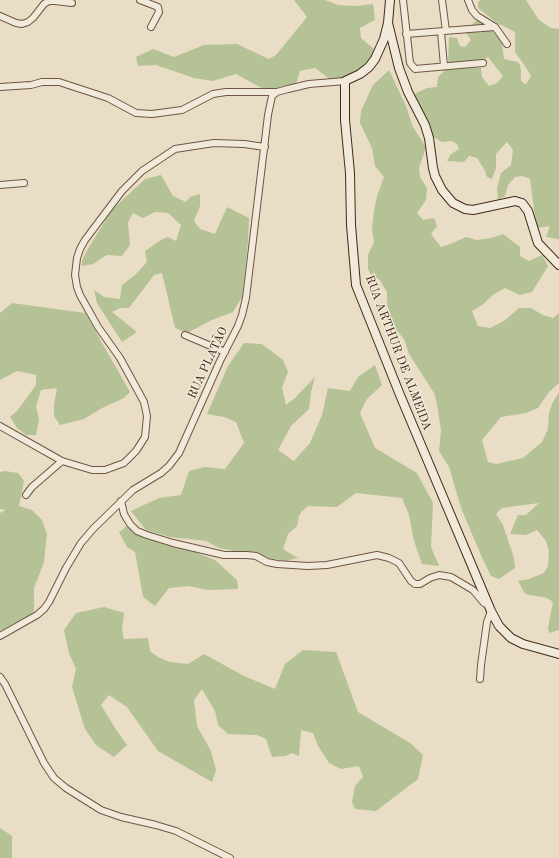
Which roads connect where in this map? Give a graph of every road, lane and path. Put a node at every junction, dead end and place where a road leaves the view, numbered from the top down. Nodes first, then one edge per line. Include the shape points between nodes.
1 (140, 0) edge
2 (390, 0) edge
3 (403, 0) edge
4 (442, 0) edge
5 (468, 0) edge
6 (72, 3) dead end
7 (0, 16) edge
8 (388, 23) junction
9 (152, 27) dead end
10 (496, 27) junction
11 (444, 31) junction
12 (406, 34) junction
13 (508, 44) dead end
14 (483, 63) dead end
15 (444, 66) junction
16 (345, 81) junction
17 (0, 87) edge
18 (277, 92) junction
19 (264, 147) junction
20 (24, 183) dead end
21 (0, 185) edge
22 (559, 265) edge
23 (185, 335) dead end
24 (225, 352) junction
25 (0, 426) edge
26 (62, 461) junction
27 (26, 495) dead end
28 (121, 501) junction
29 (490, 608) junction
30 (0, 636) edge
31 (559, 654) edge
32 (0, 677) edge
33 (480, 680) dead end
34 (230, 858) edge

1 - 9 street via 158,7 159,12
2 - 8 street
3 - 12 street
4 - 11 street
5 - 10 street via 477,16
6 - 7 street via 49,1 33,18 22,24
8 - 16 street via 375,59 360,74
8 - 22 street via 399,68 425,125 435,176 446,197 459,207 474,210 515,201 522,203 528,212 538,243
10 - 11 street
10 - 13 street
11 - 12 street
11 - 15 street
12 - 15 street via 410,63 415,69
14 - 15 street
16 - 18 street via 309,84
16 - 29 street, RUA ARTHUR DE ALMEIDA via 345,120 356,285
17 - 18 street via 59,82 108,98 136,113 152,114 182,110 213,94
18 - 19 street, RUA PLATÃO via 270,101
19 - 24 street, RUA PLATÃO via 246,298 238,326
19 - 26 street via 214,143 175,149 142,171 122,191 85,240 77,258 77,287 144,402 147,416 145,437 124,463 105,470 92,470
20 - 21 street
23 - 24 street
24 - 28 street, RUA PLATÃO via 179,454 161,474 133,490
25 - 26 street
26 - 27 street
28 - 29 street via 130,524 147,536 224,555 256,556 277,564 327,565 377,555 399,563 415,584 439,575 451,577 473,590
28 - 30 street, RUA PLATÃO via 81,543 44,608 37,615
29 - 31 street, RUA ARTHUR DE ALMEIDA via 499,626 510,638
29 - 33 street
32 - 34 street via 44,763 62,785 101,810 176,831

